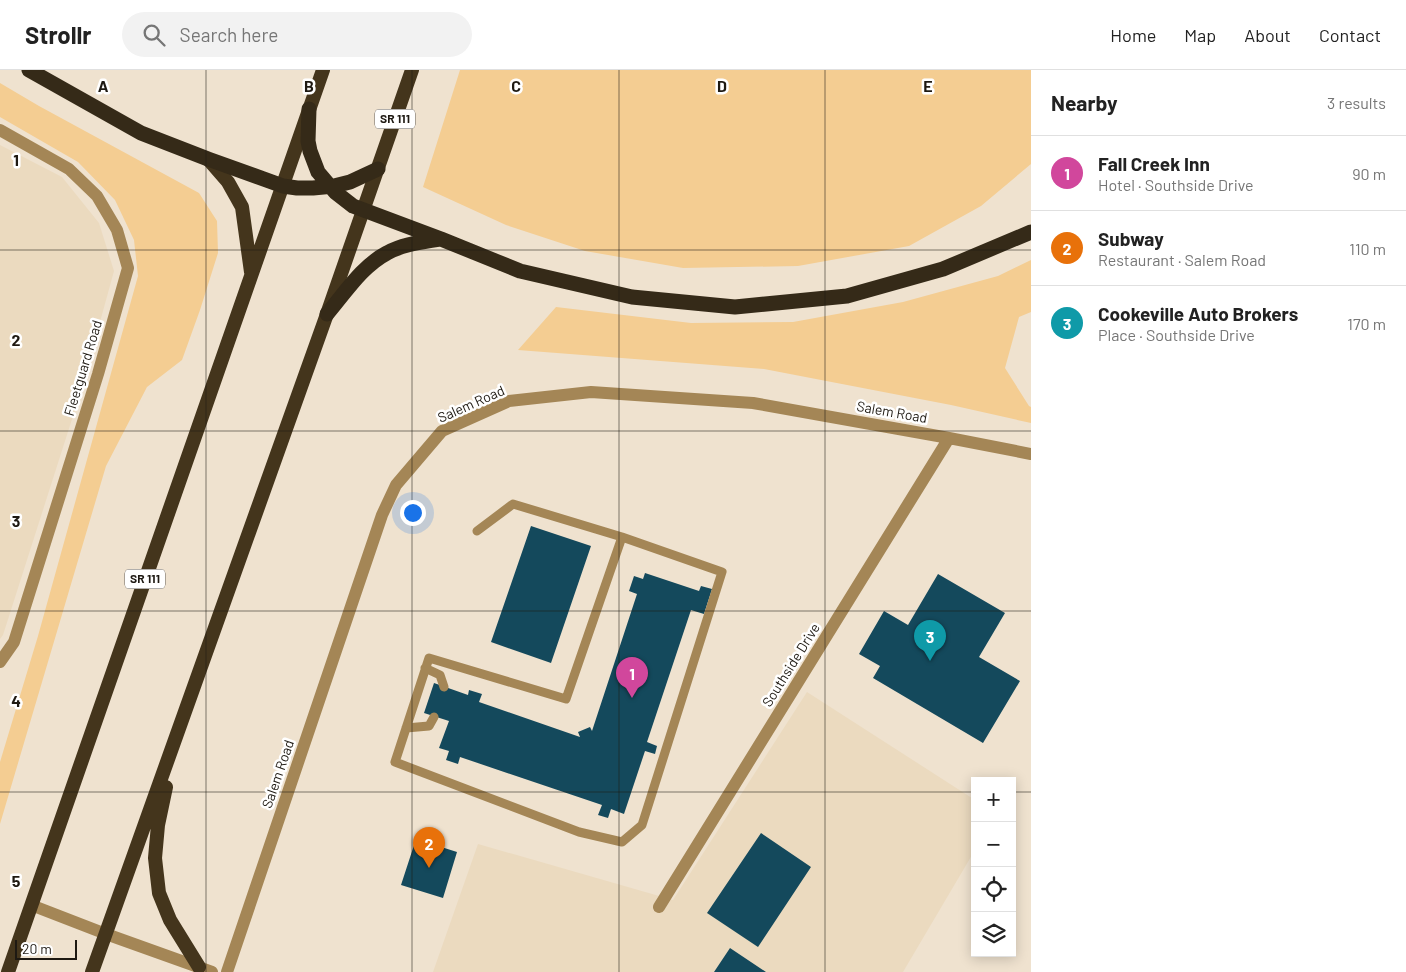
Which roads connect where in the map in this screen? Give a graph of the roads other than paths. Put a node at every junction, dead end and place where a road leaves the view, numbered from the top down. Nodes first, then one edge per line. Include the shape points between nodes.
1 (29, 70) edge
2 (323, 70) edge
3 (412, 70) edge
4 (309, 109) junction
5 (0, 130) edge
6 (208, 159) junction
7 (378, 169) junction
8 (283, 186) junction
9 (329, 186) junction
10 (363, 211) junction
11 (1031, 232) edge
12 (441, 239) junction
13 (251, 276) junction
14 (328, 314) junction
15 (949, 438) junction
16 (1031, 454) edge
17 (477, 531) dead end
18 (622, 537) junction
19 (0, 662) edge
20 (425, 668) junction
21 (444, 687) dead end
22 (434, 717) dead end
23 (406, 728) junction
24 (174, 743) junction
25 (31, 905) junction
26 (659, 907) dead end
27 (106, 934) junction
28 (205, 970) edge
29 (8, 972) edge
30 (92, 972) edge
31 (227, 972) edge

1 - 6 highway via 141,132
2 - 4 highway, SR 111
3 - 7 highway, SR 111
4 - 8 highway, SR 111
4 - 9 highway via 310,151 318,172
5 - 19 street, Fleetguard Road via 69,169 97,196 118,230 128,268 14,642
6 - 8 highway
6 - 13 highway via 228,182 242,207
7 - 9 highway via 350,182
7 - 10 highway, SR 111
8 - 9 highway
8 - 13 highway, SR 111
9 - 10 highway
10 - 12 highway
10 - 14 highway, SR 111
11 - 12 highway via 943,269 847,296 735,307 623,295 520,271
12 - 14 highway via 388,253 367,267
13 - 25 highway, SR 111
14 - 24 highway, SR 111
15 - 16 street, Salem Road
15 - 26 street, Southside Drive
15 - 31 street, Salem Road via 753,403 591,392 509,401 442,431 396,485 382,515
17 - 18 lane via 513,504
18 - 20 lane via 566,699 429,658
18 - 23 lane via 722,572 642,825 622,842 579,832 395,762
20 - 21 lane via 440,675
20 - 23 lane
22 - 23 lane via 429,726
24 - 27 highway, SR 111
24 - 28 highway via 158,826 155,858 159,893 170,920
25 - 27 street
25 - 29 highway, SR 111
27 - 28 street
27 - 30 highway, SR 111

